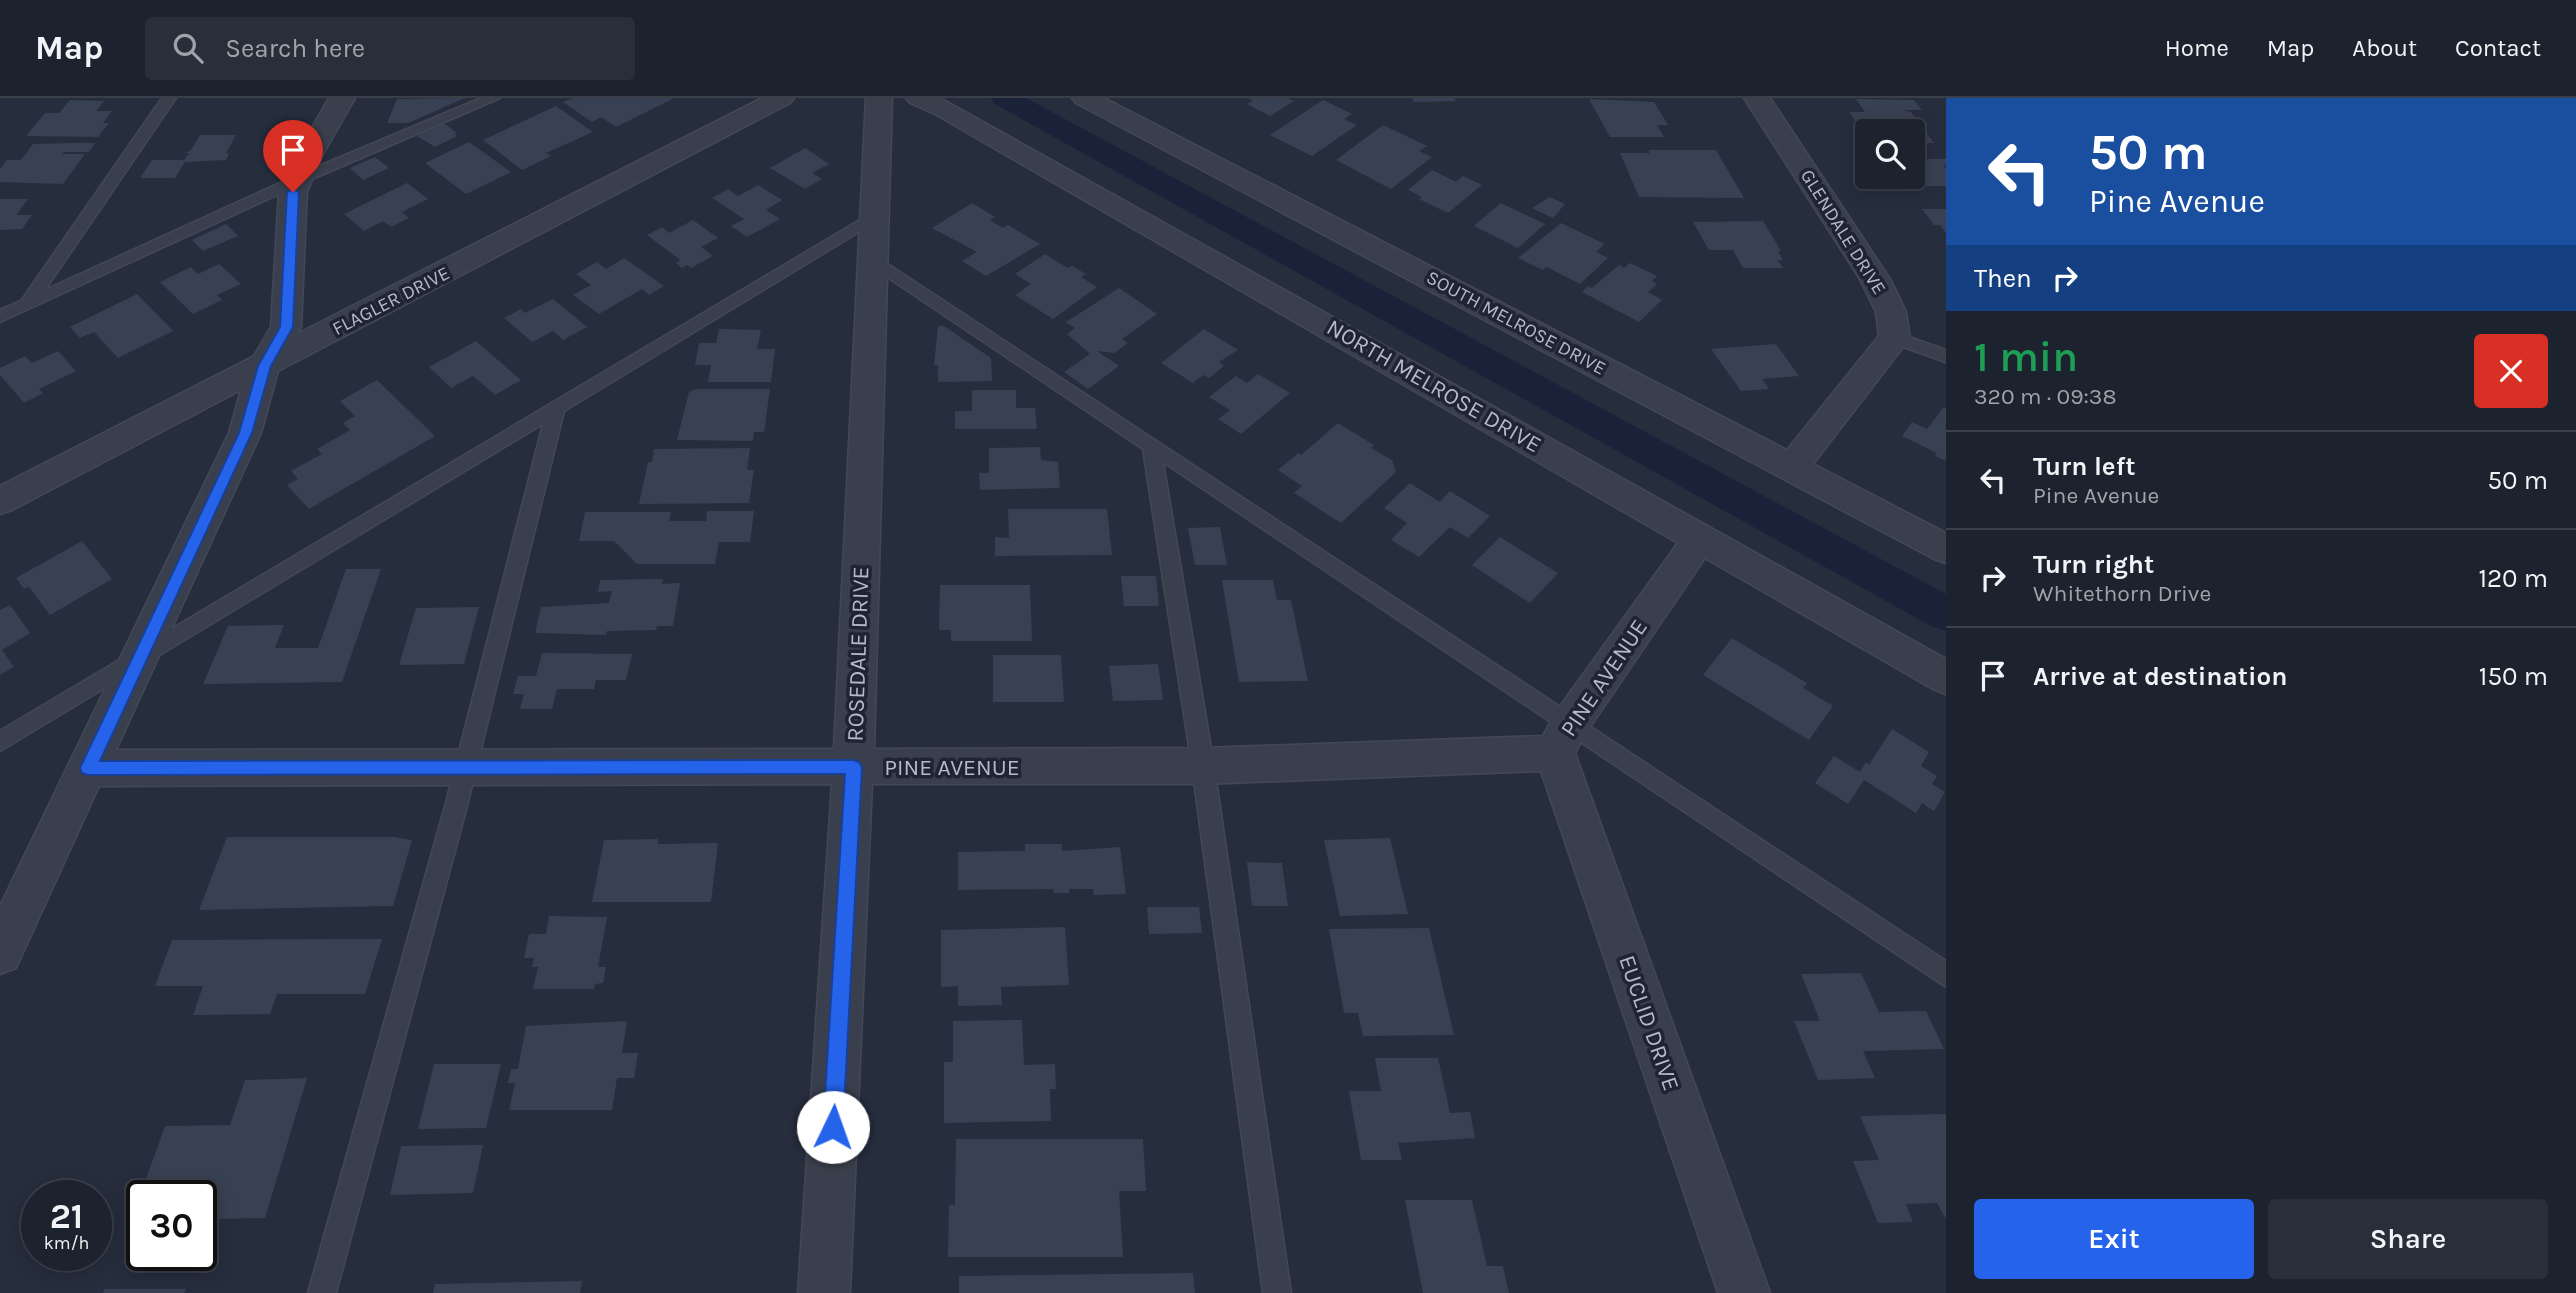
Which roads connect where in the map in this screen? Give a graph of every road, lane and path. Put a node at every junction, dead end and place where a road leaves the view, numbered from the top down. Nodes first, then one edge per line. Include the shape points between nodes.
1 (169, 98) edge
2 (342, 98) edge
3 (493, 98) edge
4 (781, 98) edge
5 (1085, 98) edge
6 (1757, 98) edge
7 (932, 103) edge
8 (879, 112) edge
9 (298, 180) junction
10 (875, 216) junction
11 (874, 260) junction
12 (27, 305) junction
13 (0, 317) edge
14 (1895, 338) junction
15 (1946, 356) edge
16 (264, 366) junction
17 (556, 408) junction
18 (1152, 448) junction
19 (1791, 467) junction
20 (0, 501) edge
21 (1701, 537) junction
22 (1946, 549) edge
23 (140, 657) junction
24 (1946, 678) edge
25 (1563, 739) junction
26 (0, 742) edge
27 (1203, 765) junction
28 (466, 767) junction
29 (853, 767) junction
30 (88, 768) junction
31 (0, 953) edge
32 (1946, 975) edge
33 (322, 1293) edge
34 (824, 1293) edge
35 (1277, 1293) edge
36 (1744, 1293) edge

1 - 12 lane
2 - 9 street
3 - 9 lane
4 - 16 street, FLAGLER DRIVE
5 - 19 street, SOUTH MELROSE DRIVE
6 - 14 street, GLENDALE DRIVE via 1875,279 1891,312
7 - 8 street
7 - 21 street, NORTH MELROSE DRIVE
8 - 10 street, ROSEDALE DRIVE
9 - 12 lane
9 - 16 street via 293,192 286,327
10 - 11 street, ROSEDALE DRIVE
10 - 17 lane
11 - 18 lane
11 - 29 street, ROSEDALE DRIVE
12 - 13 lane
14 - 15 lane
14 - 19 street
16 - 20 street, FLAGLER DRIVE
16 - 23 street via 246,433
17 - 23 lane
17 - 28 lane
18 - 25 lane
18 - 27 lane
19 - 22 street, SOUTH MELROSE DRIVE
21 - 24 street, NORTH MELROSE DRIVE
21 - 25 street, PINE AVENUE
23 - 26 lane
23 - 30 street
25 - 27 street, PINE AVENUE
25 - 32 lane
25 - 36 street, EUCLID DRIVE
27 - 29 street, PINE AVENUE
27 - 35 lane
28 - 29 street, PINE AVENUE
28 - 30 street, PINE AVENUE
28 - 33 lane
29 - 34 street, ROSEDALE DRIVE
30 - 31 street

